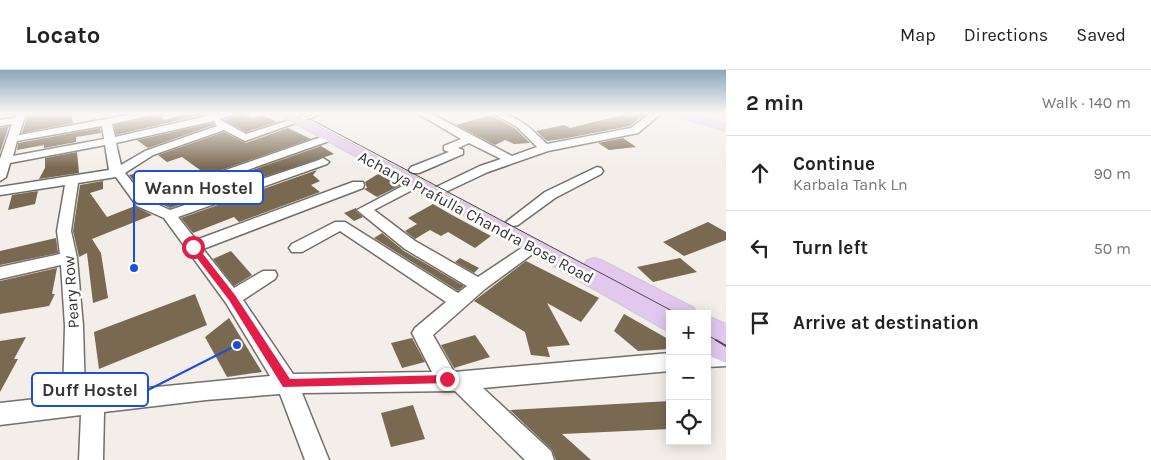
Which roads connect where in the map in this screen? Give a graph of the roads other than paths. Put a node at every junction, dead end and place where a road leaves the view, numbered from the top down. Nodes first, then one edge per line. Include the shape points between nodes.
1 (16, 131) edge
2 (59, 131) edge
3 (108, 131) edge
4 (153, 131) edge
5 (211, 131) edge
6 (234, 131) edge
7 (261, 131) edge
8 (320, 131) edge
9 (330, 131) edge
10 (453, 131) edge
11 (527, 131) edge
12 (633, 131) edge
13 (328, 138) junction
14 (13, 139) junction
15 (469, 139) junction
16 (110, 141) junction
17 (545, 148) junction
18 (512, 160) junction
19 (5, 161) junction
20 (323, 162) dead end
21 (597, 171) dead end
22 (116, 173) junction
23 (0, 177) edge
24 (416, 177) junction
25 (72, 180) junction
26 (358, 185) dead end
27 (441, 190) junction
28 (0, 191) edge
29 (142, 203) junction
30 (169, 215) junction
31 (513, 222) junction
32 (193, 247) junction
33 (534, 247) junction
34 (297, 248) dead end
35 (69, 258) junction
36 (0, 273) edge
37 (269, 275) dead end
38 (479, 285) junction
39 (232, 298) junction
40 (459, 302) junction
41 (678, 310) edge
42 (666, 320) edge
43 (711, 327) edge
44 (726, 335) edge
45 (711, 344) edge
46 (726, 353) edge
47 (726, 357) edge
48 (711, 358) edge
49 (666, 362) edge
50 (454, 380) junction
51 (287, 384) junction
52 (84, 404) junction
53 (0, 414) edge
54 (91, 460) edge
55 (317, 460) edge
56 (542, 460) edge

1 - 14 street
2 - 14 street
3 - 16 street
4 - 16 street
5 - 22 street via 149,153
6 - 7 street via 245,138
8 - 13 main road, Acharya Prafulla Chandra Bose Road
9 - 24 main road, Acharya Prafulla Chandra Bose Road
10 - 15 street
11 - 17 street
12 - 17 street
13 - 24 main road, Acharya Prafulla Chandra Bose Road
13 - 29 street
14 - 19 street
15 - 18 street
15 - 24 street via 448,148 459,152
16 - 19 street
16 - 22 street
17 - 18 street
18 - 27 street via 484,169
19 - 23 street
20 - 30 street
21 - 31 street via 550,195
22 - 25 street
22 - 29 street
24 - 27 main road, Acharya Prafulla Chandra Bose Road
24 - 38 street via 364,210 410,245
25 - 28 street
25 - 35 street, Peary Row via 64,232
26 - 32 street
27 - 31 main road, Acharya Prafulla Chandra Bose Road
27 - 33 main road, Acharya Prafulla Chandra Bose Road
29 - 30 street
30 - 32 street
31 - 41 main road, Acharya Prafulla Chandra Bose Road
32 - 39 street
33 - 38 street
33 - 42 main road, Acharya Prafulla Chandra Bose Road
34 - 40 street via 340,224
35 - 36 street
35 - 52 street, Peary Row
37 - 39 street
38 - 40 street
39 - 51 street
40 - 50 street via 422,332
43 - 44 main road
45 - 46 main road
47 - 48 street
49 - 50 street
50 - 51 street
50 - 56 street
51 - 52 street
51 - 55 street
52 - 53 street
52 - 54 street

